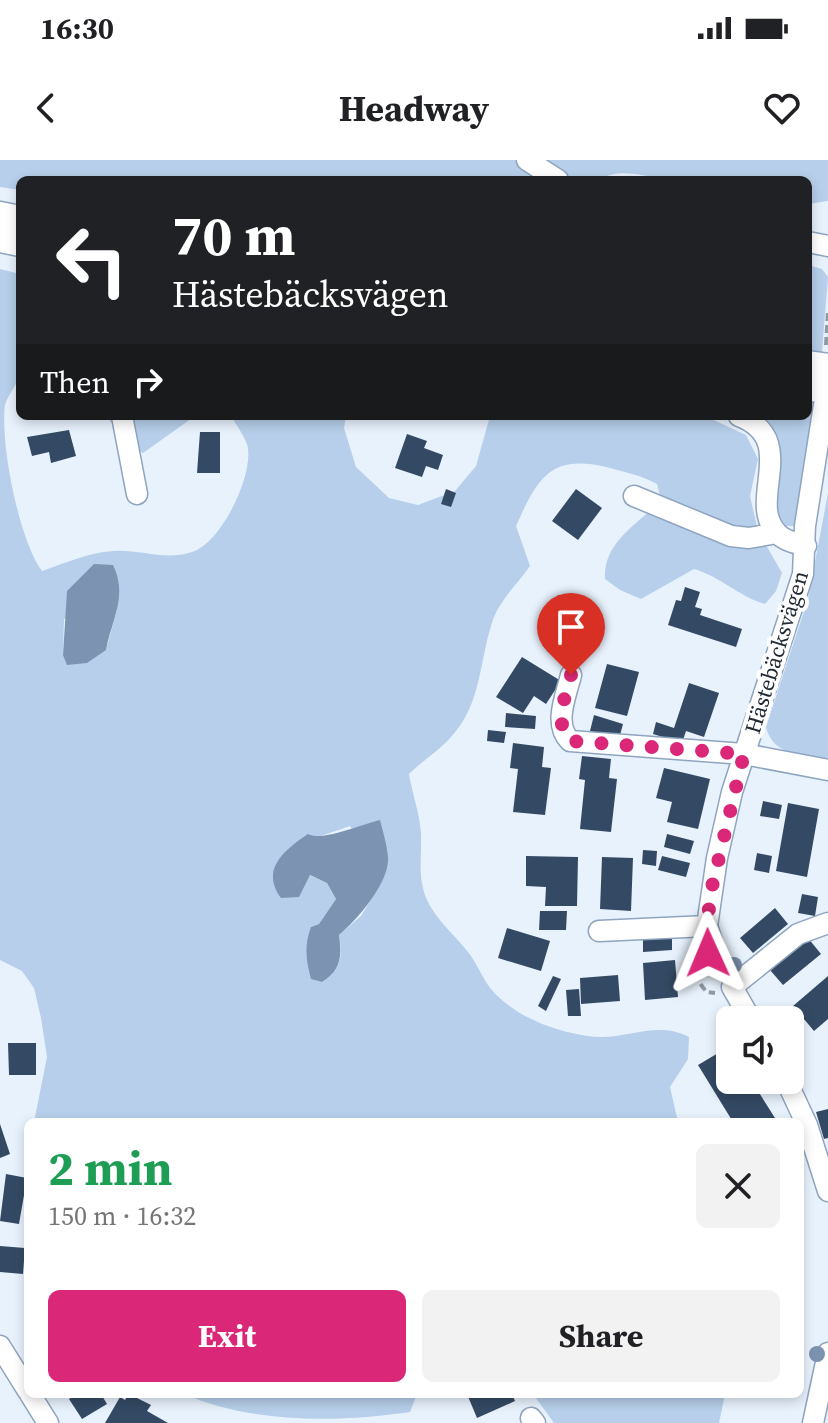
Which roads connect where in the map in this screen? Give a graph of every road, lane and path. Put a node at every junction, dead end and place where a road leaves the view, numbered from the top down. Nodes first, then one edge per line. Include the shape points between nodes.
1 (527, 160) edge
2 (552, 176) edge
3 (828, 311) edge
4 (821, 363) edge
5 (820, 395) edge
6 (123, 420) edge
7 (745, 420) edge
8 (137, 494) dead end
9 (634, 496) dead end
10 (777, 533) junction
11 (806, 546) junction
12 (571, 675) dead end
13 (744, 754) junction
14 (828, 770) edge
15 (828, 923) edge
16 (707, 926) junction
17 (599, 931) dead end
18 (714, 948) joint
19 (732, 987) junction
20 (743, 1006) edge
21 (793, 1094) edge
22 (804, 1118) edge
23 (804, 1119) edge
24 (828, 1191) edge
25 (0, 1346) edge
26 (828, 1353) edge
27 (24, 1385) edge
28 (32, 1398) edge
29 (48, 1423) edge
30 (813, 1423) edge

1 - 2 street
3 - 4 path
5 - 11 street, Hästebäcksvägen
6 - 8 street
7 - 10 street via 760,431 770,451 768,515
9 - 10 street via 731,536
10 - 11 street
11 - 13 street, Hästebäcksvägen via 796,601
12 - 13 street, Hästebäcksvägen via 561,720 570,741
13 - 14 street
13 - 16 street, Hästebäcksvägen via 717,858
15 - 19 street via 798,934
16 - 17 street
16 - 18 street, Hästebäcksvägen
18 - 19 path via 697,968 700,985 712,993
19 - 20 street
21 - 22 street
23 - 24 street
25 - 27 street
26 - 30 street
28 - 29 street

